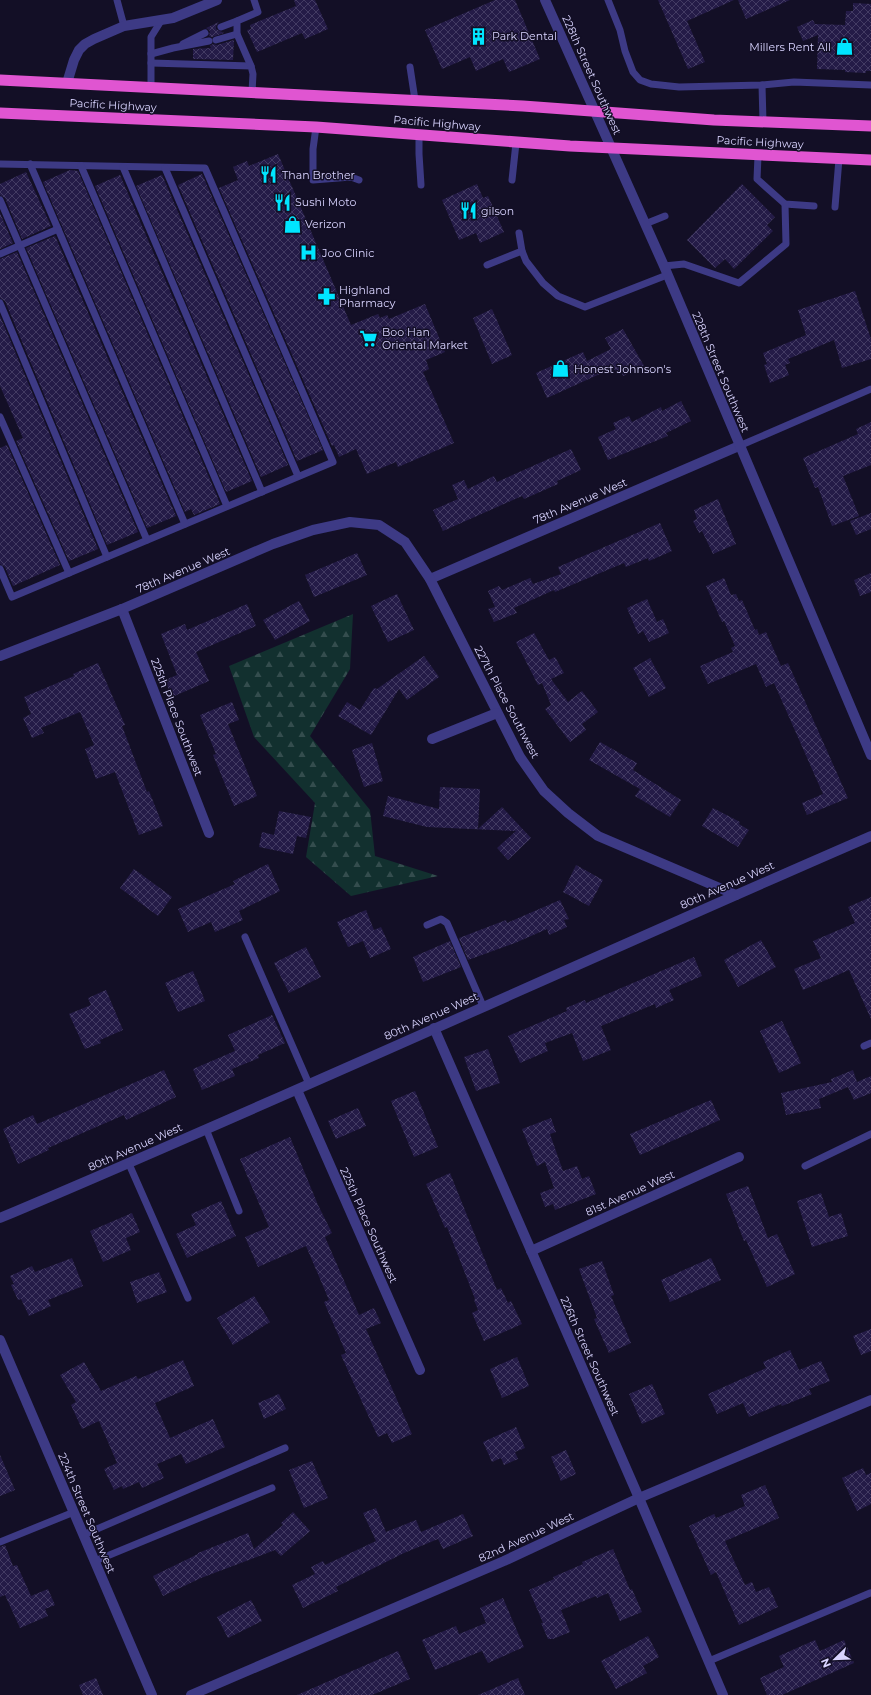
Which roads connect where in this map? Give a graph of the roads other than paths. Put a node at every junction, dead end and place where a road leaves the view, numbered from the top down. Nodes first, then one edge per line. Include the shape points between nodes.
1 (117, 0) edge
2 (217, 0) edge
3 (254, 0) edge
4 (546, 0) edge
5 (608, 0) edge
6 (202, 3) edge
7 (160, 21) junction
8 (237, 21) junction
9 (124, 26) junction
10 (221, 27) dead end
11 (205, 33) dead end
12 (237, 34) junction
13 (173, 48) junction
14 (151, 54) junction
15 (151, 63) junction
16 (251, 66) junction
17 (410, 67) dead end
18 (0, 80) edge
19 (67, 84) junction
20 (762, 85) junction
21 (871, 85) edge
22 (151, 88) junction
23 (252, 92) junction
24 (415, 100) junction
25 (595, 111) junction
26 (0, 113) edge
27 (763, 122) junction
28 (871, 126) edge
29 (316, 127) junction
30 (420, 134) junction
31 (516, 143) junction
32 (613, 149) junction
33 (758, 156) junction
34 (839, 159) junction
35 (871, 160) edge
36 (0, 164) edge
37 (30, 164) junction
38 (81, 166) junction
39 (123, 167) junction
40 (165, 168) junction
41 (359, 180) dead end
42 (512, 180) dead end
43 (421, 185) dead end
44 (0, 200) edge
45 (785, 204) junction
46 (814, 206) dead end
47 (835, 207) dead end
48 (665, 216) dead end
49 (645, 224) junction
50 (58, 229) junction
51 (519, 233) dead end
52 (19, 246) junction
53 (522, 251) junction
54 (0, 254) edge
55 (488, 265) dead end
56 (666, 270) junction
57 (0, 303) edge
58 (871, 389) edge
59 (0, 417) edge
60 (740, 446) junction
61 (298, 476) junction
62 (262, 492) junction
63 (227, 506) junction
64 (185, 524) junction
65 (379, 525) joint
66 (147, 540) junction
67 (107, 557) junction
68 (0, 569) edge
69 (69, 573) junction
70 (430, 579) junction
71 (122, 609) junction
72 (0, 656) edge
73 (497, 712) junction
74 (432, 738) dead end
75 (871, 755) edge
76 (209, 833) dead end
77 (871, 836) edge
78 (736, 894) junction
79 (427, 925) dead end
80 (245, 937) dead end
81 (483, 1006) junction
82 (434, 1028) junction
83 (309, 1084) junction
84 (297, 1090) junction
85 (206, 1129) junction
86 (871, 1134) edge
87 (739, 1157) dead end
88 (129, 1164) junction
89 (805, 1166) dead end
90 (239, 1211) dead end
91 (0, 1218) edge
92 (531, 1251) junction
93 (188, 1298) dead end
94 (0, 1340) edge
95 (420, 1370) dead end
96 (871, 1400) edge
97 (285, 1448) dead end
98 (272, 1488) dead end
99 (639, 1498) junction
100 (74, 1512) junction
101 (84, 1535) junction
102 (0, 1542) edge
103 (95, 1561) junction
104 (870, 1593) edge
105 (709, 1661) junction
106 (152, 1695) edge
107 (191, 1695) edge
108 (723, 1695) edge

1 - 9 lane
2 - 6 street
3 - 8 lane via 258,12
4 - 25 street, 228th Street Southwest
5 - 20 lane via 633,72 640,80 679,87
6 - 7 street via 173,18
7 - 9 street
7 - 14 lane via 151,37
8 - 10 lane
8 - 12 lane
9 - 19 street via 85,44 74,60
11 - 13 lane
12 - 13 lane
12 - 16 lane
13 - 14 lane
14 - 15 lane
15 - 16 lane
15 - 22 lane
16 - 23 lane
17 - 24 lane
18 - 19 highway, Pacific Highway
19 - 22 highway, Pacific Highway
20 - 21 lane via 794,82
20 - 27 lane
22 - 23 highway, Pacific Highway
23 - 24 highway, Pacific Highway
24 - 25 highway, Pacific Highway
25 - 27 highway, Pacific Highway
25 - 32 street, 228th Street Southwest
26 - 29 highway, Pacific Highway
27 - 28 highway, Pacific Highway
29 - 30 highway, Pacific Highway
29 - 41 lane via 313,180 351,177
30 - 31 highway, Pacific Highway
30 - 43 lane
31 - 32 highway, Pacific Highway
31 - 42 lane
32 - 33 highway, Pacific Highway
32 - 49 street, 228th Street Southwest
33 - 34 highway, Pacific Highway
33 - 45 lane via 757,179
34 - 35 highway, Pacific Highway
34 - 47 lane
36 - 37 lane
37 - 38 lane
37 - 50 lane
38 - 39 lane
38 - 63 lane
39 - 40 lane
39 - 62 lane
40 - 61 lane
40 - 61 lane via 205,168 333,462
44 - 52 lane
45 - 46 lane
45 - 56 lane via 786,244 739,283 684,264
48 - 49 lane
49 - 56 street, 228th Street Southwest
50 - 52 lane
50 - 64 lane
51 - 53 lane
52 - 54 lane
52 - 66 lane
53 - 55 lane
53 - 56 lane via 543,284 558,296 585,307
56 - 60 street, 228th Street Southwest
57 - 67 lane
58 - 60 lane
59 - 69 lane
60 - 70 street, 78th Avenue West
60 - 75 street, 228th Street Southwest
61 - 62 lane
62 - 63 lane
63 - 64 lane
64 - 66 lane
65 - 70 street, 227th Place Southwest via 405,542
65 - 71 street, 78th Avenue West via 350,522 312,530 273,544
66 - 67 lane
67 - 69 lane
68 - 69 lane via 12,597
70 - 73 street, 227th Place Southwest
71 - 72 street, 78th Avenue West
71 - 76 street, 225th Place Southwest
73 - 74 street
73 - 78 street, 227th Place Southwest via 520,757 544,791 598,836
77 - 78 street, 80th Avenue West
78 - 81 street, 80th Avenue West
79 - 81 lane via 441,919 447,923
80 - 83 lane
81 - 82 street, 80th Avenue West
82 - 83 street, 80th Avenue West
82 - 92 street, 226th Street Southwest
83 - 84 street, 80th Avenue West
84 - 85 street, 80th Avenue West
84 - 95 street, 225th Place Southwest
85 - 88 street, 80th Avenue West
85 - 90 lane
86 - 89 lane
87 - 92 street, 81st Avenue West
88 - 91 street, 80th Avenue West
88 - 93 lane
92 - 99 street, 226th Street Southwest
94 - 100 street, 224th Street Southwest
96 - 99 street, 82nd Avenue West
97 - 101 lane
98 - 103 lane
99 - 105 street, 226th Street Southwest
99 - 107 street, 82nd Avenue West via 504,1561
100 - 101 street, 224th Street Southwest
100 - 102 lane
101 - 103 street, 224th Street Southwest
103 - 106 street, 224th Street Southwest
104 - 105 lane
105 - 108 street, 226th Street Southwest

